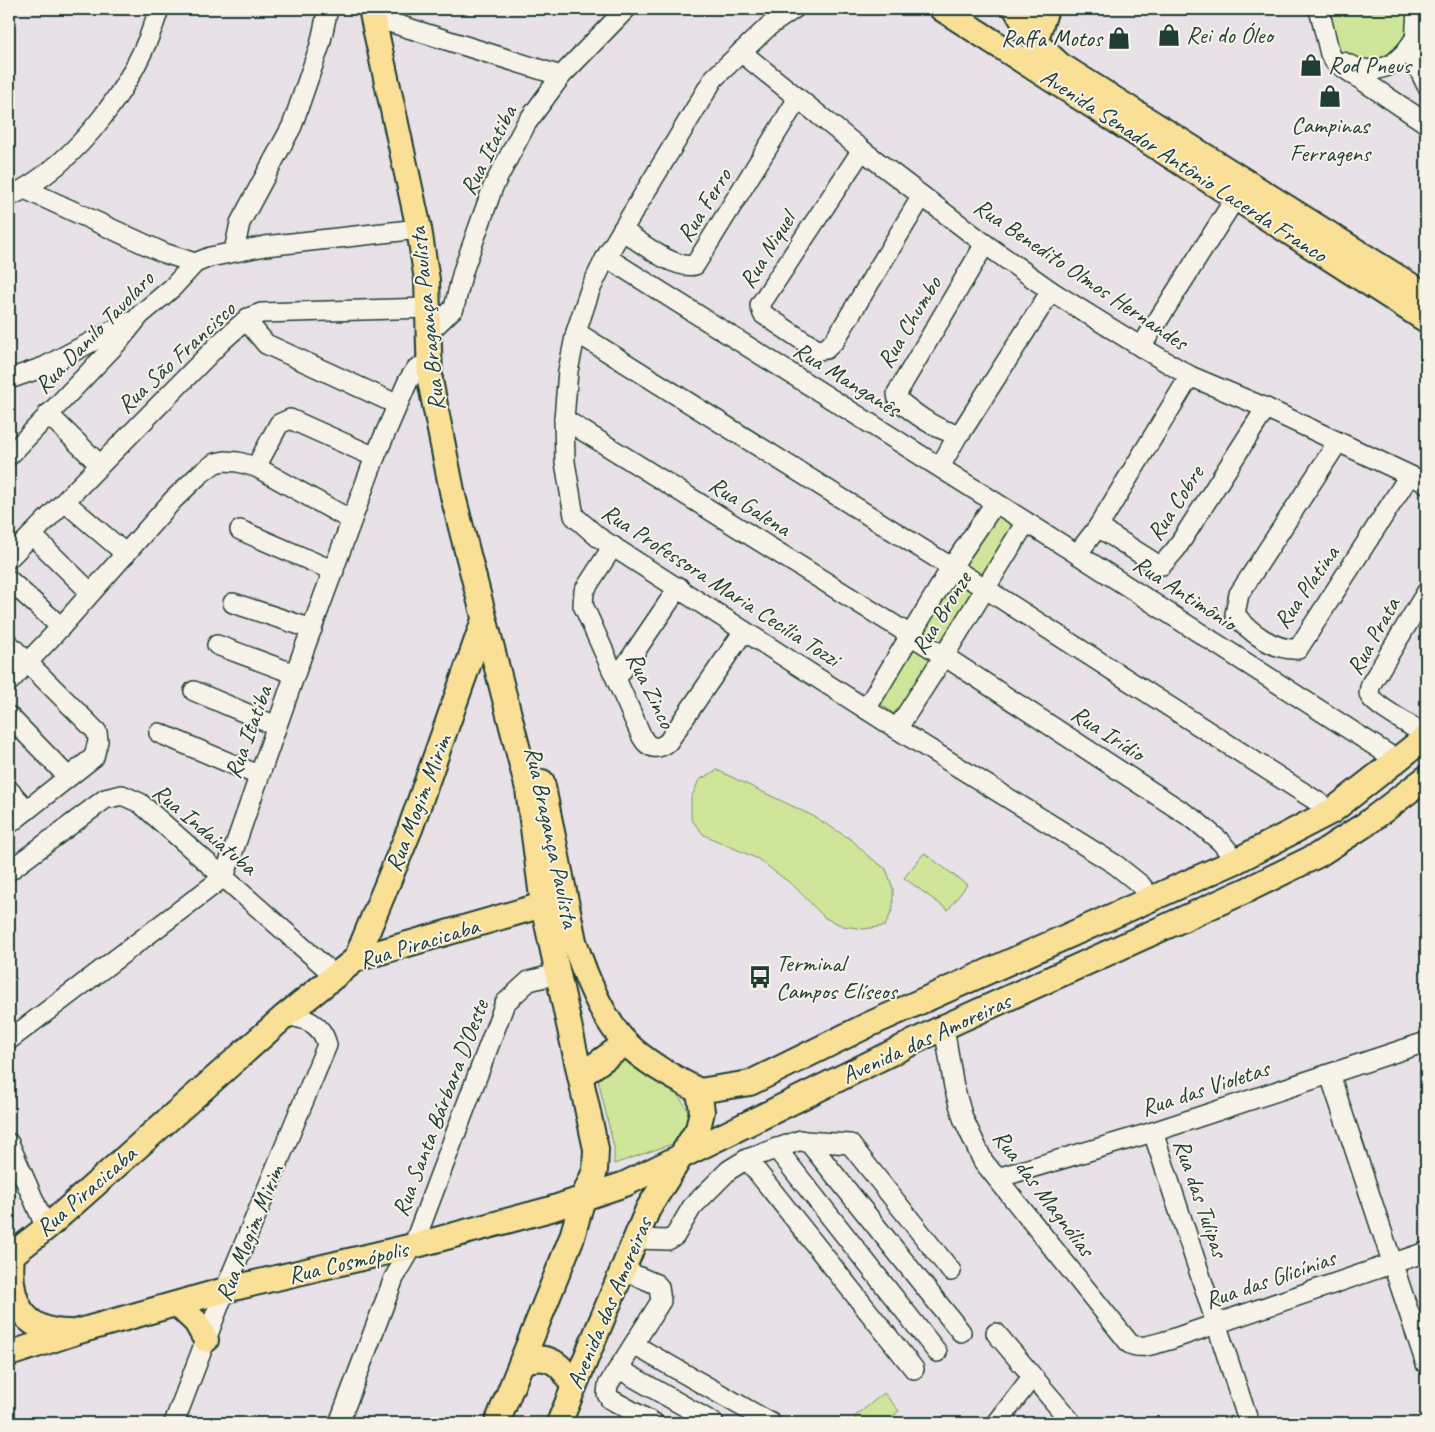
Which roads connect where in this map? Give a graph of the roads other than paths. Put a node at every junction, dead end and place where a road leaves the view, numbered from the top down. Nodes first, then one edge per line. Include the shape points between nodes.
1 (158, 9) edge
2 (328, 9) edge
3 (626, 9) edge
4 (794, 9) edge
5 (942, 9) edge
6 (1016, 9) edge
7 (1046, 9) edge
8 (1319, 9) edge
9 (1417, 9) edge
10 (372, 13) edge
11 (1419, 31) edge
12 (1035, 42) junction
13 (1328, 48) junction
14 (741, 52) junction
15 (560, 76) junction
16 (1426, 84) edge
17 (797, 100) junction
18 (1426, 123) edge
19 (862, 150) junction
20 (1241, 189) junction
21 (17, 193) edge
22 (922, 196) junction
23 (419, 229) junction
24 (622, 230) junction
25 (985, 244) junction
26 (234, 252) junction
27 (606, 257) junction
28 (195, 263) junction
29 (1051, 291) junction
30 (1426, 295) edge
31 (428, 308) junction
32 (140, 316) junction
33 (248, 318) junction
34 (1426, 320) edge
35 (576, 332) junction
36 (428, 333) junction
37 (1140, 347) junction
38 (422, 374) junction
39 (1190, 376) junction
40 (9, 379) edge
41 (396, 404) junction
42 (1266, 408) junction
43 (48, 414) junction
44 (564, 419) junction
45 (960, 433) junction
46 (1338, 442) junction
47 (9, 456) edge
48 (375, 457) junction
49 (100, 465) junction
50 (256, 467) junction
51 (940, 467) junction
52 (1418, 479) edge
53 (65, 502) junction
54 (995, 503) junction
55 (351, 520) junction
56 (1026, 522) junction
57 (1098, 527) junction
58 (240, 530) dead end
59 (32, 535) junction
60 (464, 542) junction
61 (613, 546) junction
62 (126, 554) junction
63 (1077, 554) junction
64 (9, 558) edge
65 (950, 568) junction
66 (334, 571) junction
67 (9, 580) edge
68 (679, 587) junction
69 (986, 589) junction
70 (90, 592) junction
71 (1426, 593) edge
72 (233, 603) dead end
73 (484, 620) junction
74 (61, 627) junction
75 (312, 629) junction
76 (744, 631) junction
77 (910, 636) junction
78 (9, 644) edge
79 (217, 645) dead end
80 (944, 656) junction
81 (28, 663) junction
82 (295, 674) junction
83 (617, 678) junction
84 (502, 681) junction
85 (9, 682) edge
86 (462, 685) junction
87 (194, 691) dead end
88 (522, 700) junction
89 (866, 709) junction
90 (9, 716) edge
91 (276, 726) junction
92 (897, 729) junction
93 (159, 733) dead end
94 (1426, 736) edge
95 (1397, 760) junction
96 (258, 775) junction
97 (68, 776) junction
98 (1426, 778) edge
99 (9, 790) edge
100 (27, 810) junction
101 (1332, 811) junction
102 (9, 824) edge
103 (1236, 861) junction
104 (9, 871) edge
105 (224, 877) junction
106 (1152, 899) junction
107 (543, 904) junction
108 (356, 959) junction
109 (556, 974) junction
110 (334, 975) junction
111 (285, 1016) junction
112 (944, 1027) junction
113 (9, 1040) edge
114 (1426, 1042) edge
115 (626, 1043) junction
116 (1330, 1075) junction
117 (580, 1076) junction
118 (700, 1091) junction
119 (1153, 1132) junction
120 (805, 1141) junction
121 (9, 1143) edge
122 (776, 1148) junction
123 (682, 1156) junction
124 (747, 1159) junction
125 (997, 1178) junction
126 (583, 1198) junction
127 (551, 1209) junction
128 (46, 1228) junction
129 (572, 1237) junction
130 (635, 1239) junction
131 (413, 1246) junction
132 (1426, 1252) edge
133 (10, 1256) edge
134 (1394, 1263) junction
135 (623, 1270) junction
136 (951, 1271) dead end
137 (225, 1290) junction
138 (177, 1304) junction
139 (1217, 1324) junction
140 (76, 1332) junction
141 (962, 1332) dead end
142 (996, 1333) dead end
143 (206, 1340) junction
144 (1130, 1344) joint
145 (634, 1345) junction
146 (937, 1352) dead end
147 (9, 1354) edge
148 (522, 1362) junction
149 (1426, 1364) edge
150 (619, 1369) junction
151 (914, 1369) dead end
152 (1032, 1377) junction
153 (573, 1387) junction
154 (174, 1423) edge
155 (339, 1423) edge
156 (497, 1423) edge
157 (559, 1423) edge
158 (654, 1423) edge
159 (714, 1423) edge
160 (771, 1423) edge
161 (996, 1423) edge
162 (1072, 1423) edge
163 (1249, 1423) edge

1 - 21 street via 149,41 124,86 94,129
2 - 26 street via 320,45 292,126 240,223
3 - 15 street, Rua Itatiba
4 - 14 street, Rua Professora Maria Cecília Tozzi via 769,26
5 - 20 main road, Avenida Senador Antônio Lacerda Franco
6 - 12 main road, Avenida Senador Antônio Lacerda Franco
7 - 12 main road
8 - 13 street
9 - 11 street
10 - 15 street
10 - 23 main road, Rua Bragança Paulista
11 - 13 street via 1401,59 1384,68 1372,70 1347,64
11 - 16 street via 1414,59
12 - 20 main road, Avenida Senador Antônio Lacerda Franco via 1060,64
13 - 18 street via 1341,66
14 - 17 street, Rua Benedito Olmos Hernandes
14 - 24 street, Rua Professora Maria Cecília Tozzi via 714,78
15 - 36 street, Rua Itatiba via 526,124 493,188 463,271 454,308
17 - 19 street, Rua Benedito Olmos Hernandes
17 - 24 street, Rua Ferro via 695,265 686,267 674,263
19 - 22 street, Rua Benedito Olmos Hernandes
19 - 22 street, Rua Niquel via 760,304 763,314 817,350 826,349 835,340
20 - 30 main road, Avenida Senador Antônio Lacerda Franco
20 - 34 main road, Avenida Senador Antônio Lacerda Franco
20 - 37 street
21 - 28 street
22 - 25 street, Rua Benedito Olmos Hernandes
23 - 26 street
23 - 31 main road, Rua Bragança Paulista
24 - 27 street, Rua Professora Maria Cecília Tozzi
25 - 29 street, Rua Benedito Olmos Hernandes
25 - 45 street, Rua Chumbo via 896,393 898,400 910,410 945,432
26 - 28 street
27 - 35 street, Rua Professora Maria Cecília Tozzi via 590,290
27 - 51 street, Rua Manganês
28 - 32 street, Rua Danilo Tavolaro
29 - 37 street, Rua Benedito Olmos Hernandes
29 - 45 street
31 - 33 street, Rua São Francisco via 261,313
31 - 36 main road, Rua Bragança Paulista
32 - 40 street via 44,367
32 - 43 street, Rua Danilo Tavolaro
33 - 41 street via 266,344
33 - 49 street, Rua São Francisco
35 - 44 street, Rua Professora Maria Cecília Tozzi via 568,371
35 - 65 street
36 - 38 main road, Rua Bragança Paulista
37 - 39 street, Rua Benedito Olmos Hernandes
38 - 41 street, Rua Itatiba
38 - 60 main road, Rua Bragança Paulista
39 - 42 street, Rua Benedito Olmos Hernandes
39 - 57 street
41 - 48 street, Rua Itatiba
42 - 46 street, Rua Benedito Olmos Hernandes
42 - 57 street, Rua Cobre via 1176,549 1162,565
43 - 47 street, Rua Danilo Tavolaro
43 - 49 street
44 - 61 street, Rua Professora Maria Cecília Tozzi via 564,462 574,516
44 - 77 street, Rua Galena
45 - 51 street
46 - 52 street, Rua Benedito Olmos Hernandes
46 - 52 street, Rua Platina via 1239,594 1235,614 1244,626 1280,648 1298,649
48 - 50 street via 290,419 279,424
48 - 55 street, Rua Itatiba
49 - 53 street, Rua São Francisco
50 - 55 street
50 - 62 street via 226,461 209,466 173,500
51 - 54 street, Rua Manganês
53 - 59 street, Rua São Francisco
53 - 62 street
54 - 56 street, Rua Antimônio
54 - 65 street
55 - 66 street, Rua Itatiba
56 - 63 street, Rua Antimônio
56 - 69 street, Rua Bronze
57 - 63 street
58 - 66 street
59 - 64 street, Rua São Francisco
59 - 70 street
60 - 73 main road, Rua Bragança Paulista
60 - 88 main road, Rua Bragança Paulista via 494,614
61 - 68 street, Rua Professora Maria Cecília Tozzi
61 - 83 street, Rua Zinco via 584,591 582,600
62 - 70 street
63 - 95 street, Rua Antimônio
65 - 69 street
65 - 77 street
66 - 75 street, Rua Itatiba
67 - 74 street
68 - 76 street, Rua Professora Maria Cecília Tozzi
68 - 83 street
69 - 80 street, Rua Bronze
69 - 101 street
70 - 74 street
71 - 94 street, Rua Prata via 1369,692 1377,704
72 - 75 street
73 - 84 main road, Rua Bragança Paulista
73 - 86 main road, Rua Mogim Mirim
74 - 81 street
75 - 82 street, Rua Itatiba
76 - 83 street, Rua Zinco via 663,746 656,748 645,743
76 - 89 street, Rua Professora Maria Cecília Tozzi
77 - 80 street, Rua Galena
77 - 89 street
78 - 81 street
79 - 82 street
80 - 92 street, Rua Bronze
80 - 103 street, Rua Irídio via 1195,820 1221,842
81 - 85 street
81 - 97 street via 97,732 94,757
82 - 91 street, Rua Itatiba
84 - 86 main road via 482,677
84 - 88 main road
84 - 107 main road, Rua Bragança Paulista via 528,789
86 - 108 main road, Rua Mogim Mirim via 410,829
87 - 91 street
88 - 115 main road, Rua Bragança Paulista via 580,958 607,1017
89 - 92 street, Rua Professora Maria Cecília Tozzi
90 - 97 street
91 - 96 street, Rua Itatiba
92 - 106 street, Rua Professora Maria Cecília Tozzi via 1116,866
93 - 96 street
94 - 95 main road, Avenida das Amoreiras
95 - 101 main road, Avenida das Amoreiras
96 - 105 street, Rua Itatiba
97 - 100 street
98 - 112 main road, Avenida das Amoreiras via 1366,824 1318,855
99 - 100 street
100 - 102 street
101 - 103 main road, Avenida das Amoreiras
103 - 106 main road, Avenida das Amoreiras
104 - 105 street, Rua Indaiatuba via 95,806 122,795 140,803
105 - 110 street, Rua Indaiatuba
105 - 113 street
106 - 118 main road, Avenida das Amoreiras via 868,1025 750,1083
107 - 108 main road, Rua Piracicaba
107 - 109 main road
108 - 110 main road, Rua Piracicaba
109 - 117 main road
109 - 131 street, Rua Santa Bárbara D'Oeste via 529,981 505,1004
110 - 111 main road, Rua Piracicaba
111 - 128 main road, Rua Piracicaba
111 - 137 street, Rua Mogim Mirim via 310,1021 320,1030 327,1044
112 - 123 main road, Avenida das Amoreiras
112 - 125 street, Rua das Magnólias via 963,1118 983,1161
114 - 116 street, Rua das Violetas
115 - 117 main road
115 - 118 main road, Rua Bragança Paulista
116 - 119 street, Rua das Violetas
116 - 134 street
117 - 126 main road via 596,1149 592,1181
118 - 123 main road via 701,1119
119 - 125 street, Rua das Violetas
119 - 139 street, Rua das Tulipas
120 - 122 street via 798,1140
120 - 136 street via 850,1144
120 - 141 street
121 - 128 street
122 - 124 street
122 - 146 street
123 - 126 main road, Rua Cosmópolis via 625,1184
123 - 130 main road, Avenida das Amoreiras via 648,1209
124 - 130 street via 729,1170 692,1207 675,1236 668,1240
124 - 151 street
125 - 144 street, Rua das Magnólias
126 - 127 main road, Rua Cosmópolis
126 - 129 main road
127 - 129 main road via 569,1217
127 - 131 main road, Rua Cosmópolis
128 - 133 main road, Rua Piracicaba
129 - 148 main road
130 - 135 main road, Avenida das Amoreiras
131 - 137 main road, Rua Cosmópolis
131 - 155 street, Rua Santa Bárbara D'Oeste via 394,1278
132 - 134 street, Rua das Glicínias
133 - 140 main road via 16,1300 30,1322 46,1331
134 - 139 street, Rua das Glicínias
134 - 149 street
135 - 145 street via 652,1281 661,1294 660,1305
135 - 153 main road, Avenida das Amoreiras
137 - 138 main road, Rua Cosmópolis
137 - 143 street, Rua Mogim Mirim
138 - 140 main road, Rua Cosmópolis
138 - 143 main road via 196,1322
139 - 144 street, Rua das Glicínias via 1151,1345
139 - 163 street, Rua das Tulipas
140 - 147 main road, Rua Cosmópolis
142 - 152 street
143 - 154 street, Rua Mogim Mirim
145 - 150 street
145 - 160 street
148 - 153 main road via 547,1359 558,1364 568,1374
148 - 156 main road
150 - 158 street via 607,1388 609,1397
150 - 159 street
152 - 161 street
152 - 162 street
153 - 157 main road, Avenida das Amoreiras

